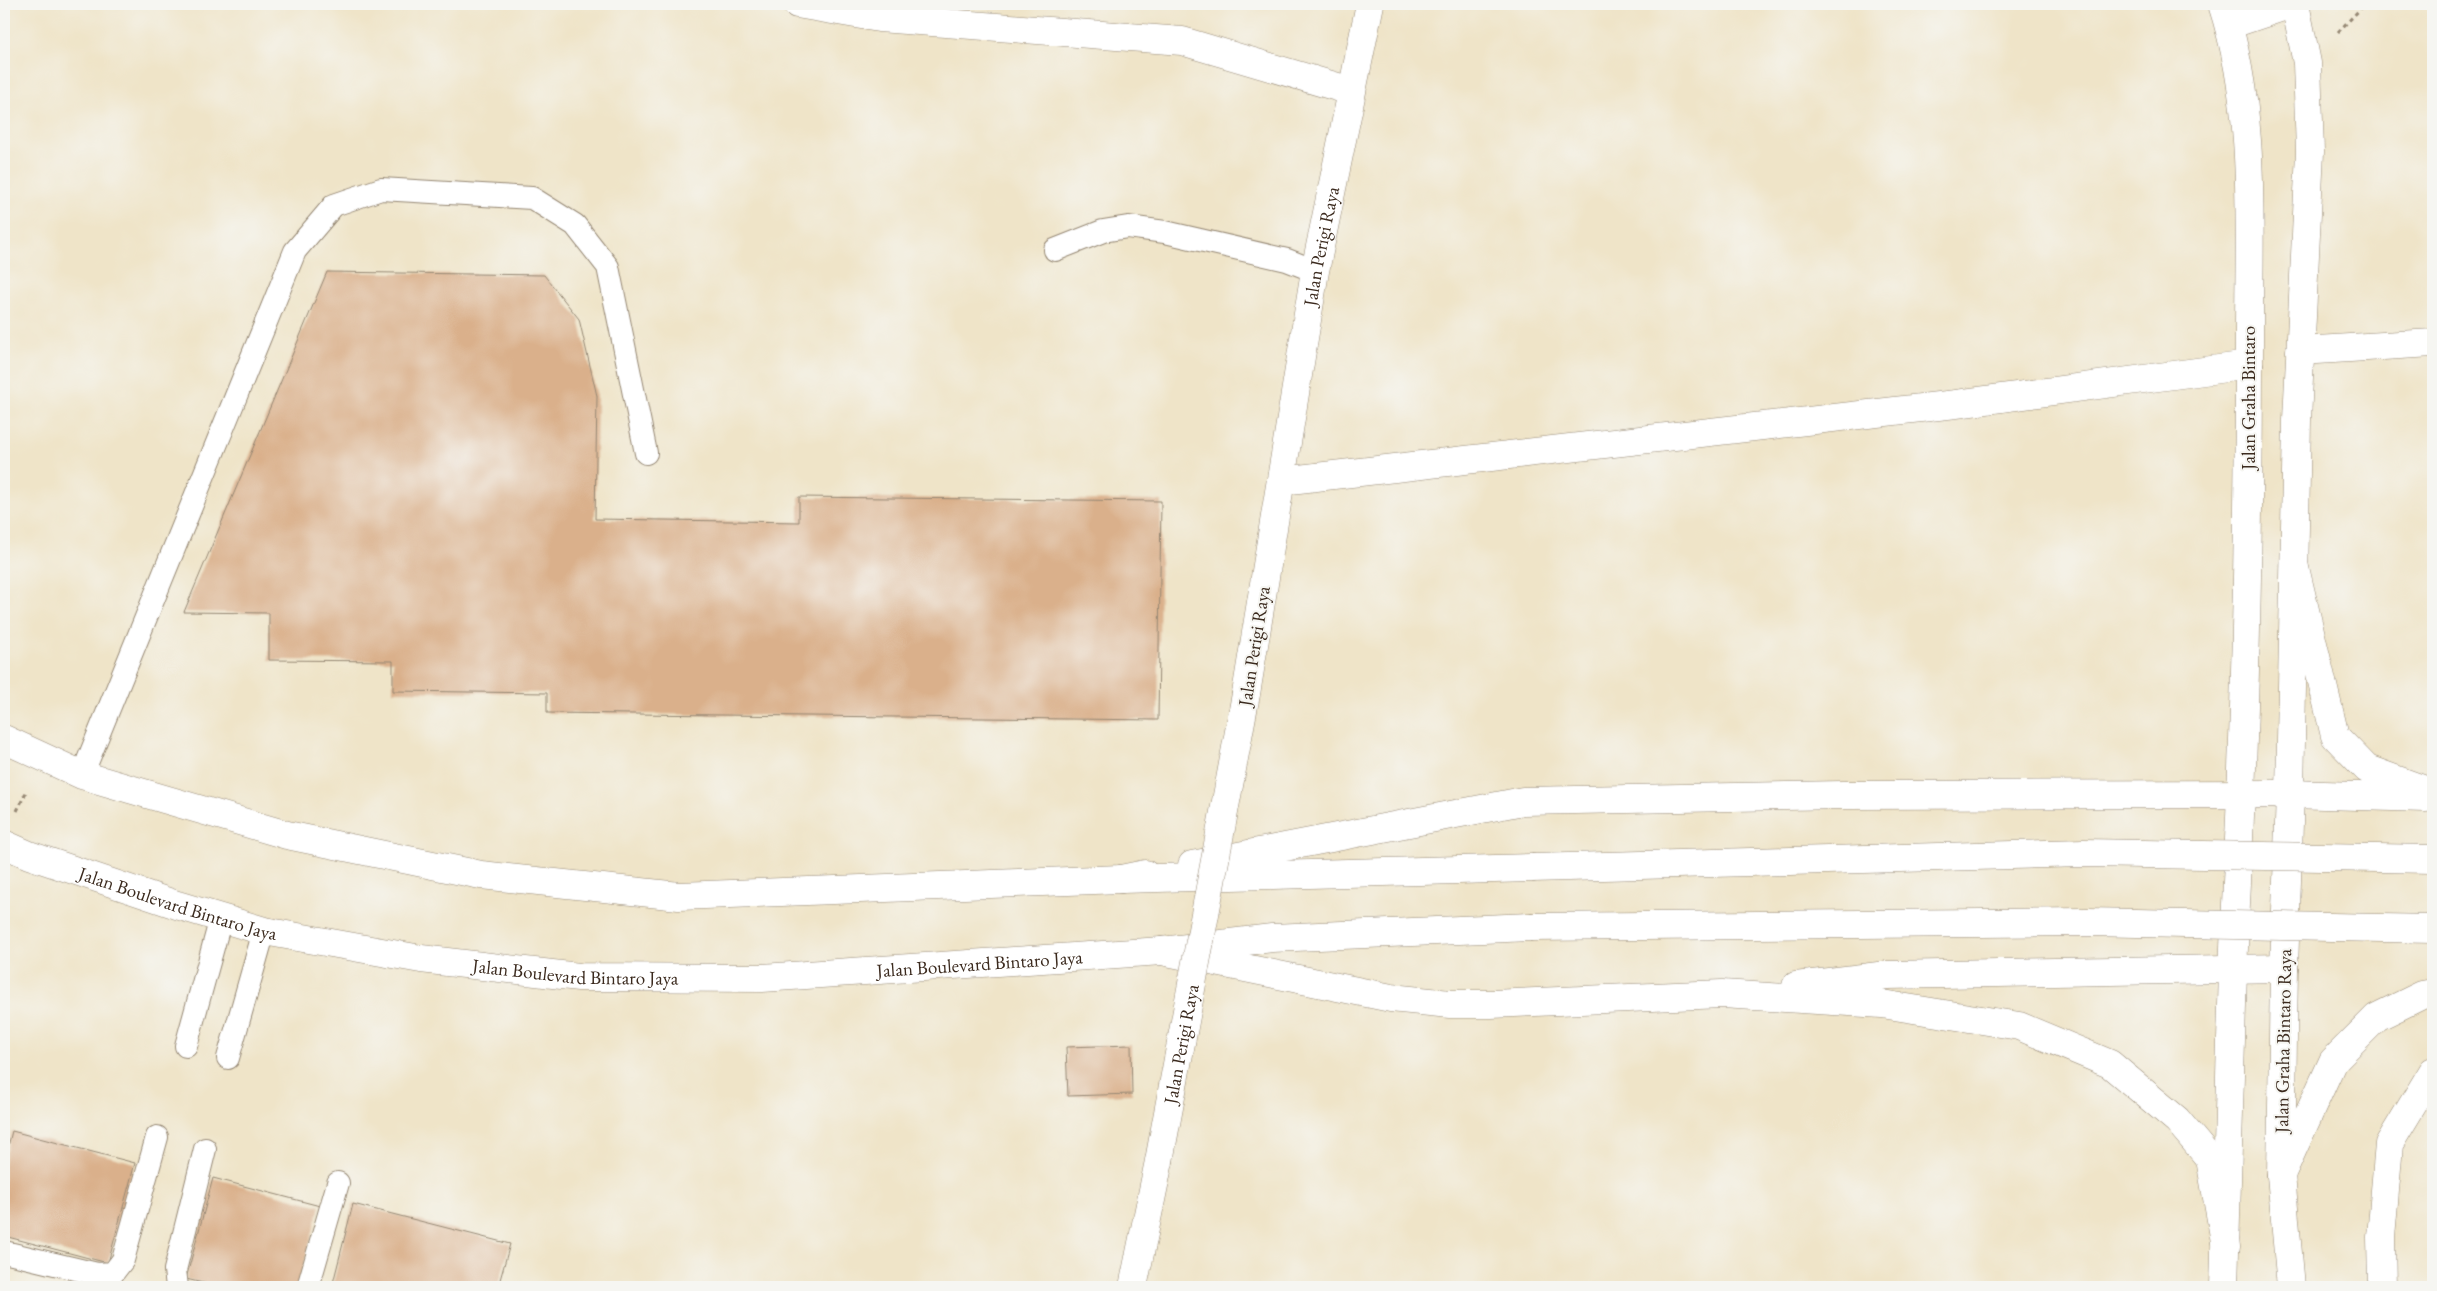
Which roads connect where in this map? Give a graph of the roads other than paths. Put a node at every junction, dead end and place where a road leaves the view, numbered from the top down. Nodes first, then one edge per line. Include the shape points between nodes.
1 (797, 4) edge
2 (1370, 4) edge
3 (2294, 4) edge
4 (2226, 14) edge
5 (1350, 91) junction
6 (1055, 250) dead end
7 (1315, 271) junction
8 (2433, 343) edge
9 (2300, 352) junction
10 (2249, 365) junction
11 (646, 453) dead end
12 (1281, 481) junction
13 (2295, 568) junction
14 (4, 739) edge
15 (82, 775) junction
16 (2433, 793) edge
17 (2290, 794) junction
18 (2242, 795) junction
19 (2433, 798) edge
20 (4, 844) edge
21 (2433, 859) edge
22 (1121, 879) junction
23 (221, 918) junction
24 (2433, 929) edge
25 (264, 931) junction
26 (1162, 951) junction
27 (2284, 968) junction
28 (2233, 970) junction
29 (2433, 993) edge
30 (1722, 994) junction
31 (186, 1046) dead end
32 (228, 1058) dead end
33 (2433, 1071) edge
34 (157, 1137) dead end
35 (205, 1149) dead end
36 (2281, 1175) junction
37 (338, 1184) dead end
38 (2226, 1247) junction
39 (4, 1252) edge
40 (177, 1287) edge
41 (308, 1287) edge
42 (1134, 1287) edge
43 (2224, 1287) edge
44 (2291, 1287) edge
45 (2382, 1287) edge

1 - 5 main road via 879,18 1182,41
2 - 5 main road, Jalan Perigi Raya
3 - 4 main road
3 - 9 main road via 2307,64 2310,152
4 - 10 main road, Jalan Graha Bintaro via 2249,146
5 - 7 main road, Jalan Perigi Raya
6 - 7 lane via 1103,231 1128,227 1165,232 1287,260
7 - 12 main road, Jalan Perigi Raya
8 - 9 main road
9 - 13 main road
10 - 12 main road via 1956,404
10 - 18 main road, Jalan Graha Bintaro
11 - 15 lane via 608,266 575,225 532,198 381,189 334,205 295,252
12 - 42 main road, Jalan Perigi Raya, bridge via 1246,694
13 - 16 main road via 2335,736 2368,769
13 - 17 main road
14 - 15 main road
15 - 22 main road via 287,835 481,875 679,896
17 - 18 main road
17 - 19 main road
17 - 27 main road, Jalan Graha Bintaro Raya
18 - 22 main road via 1843,795 1523,801
18 - 28 main road
20 - 23 main road, Jalan Boulevard Bintaro Jaya
21 - 22 main road, bridge via 2084,853
23 - 25 main road, Jalan Boulevard Bintaro Jaya
23 - 31 lane
24 - 26 main road, bridge via 2088,922 1530,926 1272,938
25 - 26 main road, Jalan Boulevard Bintaro Jaya via 421,959 579,977 762,978
25 - 32 lane
26 - 30 main road via 1391,998 1450,1004
27 - 28 main road
27 - 36 main road, Jalan Graha Bintaro Raya
28 - 30 main road via 1887,975
28 - 38 main road
29 - 36 main road via 2377,1017 2333,1061
30 - 38 main road via 1882,1004 2020,1026 2110,1064 2177,1120 2210,1159
33 - 45 main road via 2389,1144 2381,1237
34 - 39 lane via 123,1260 113,1273 97,1274
35 - 40 lane via 175,1270
36 - 44 main road, Jalan Graha Bintaro Raya
37 - 41 lane
38 - 43 main road

